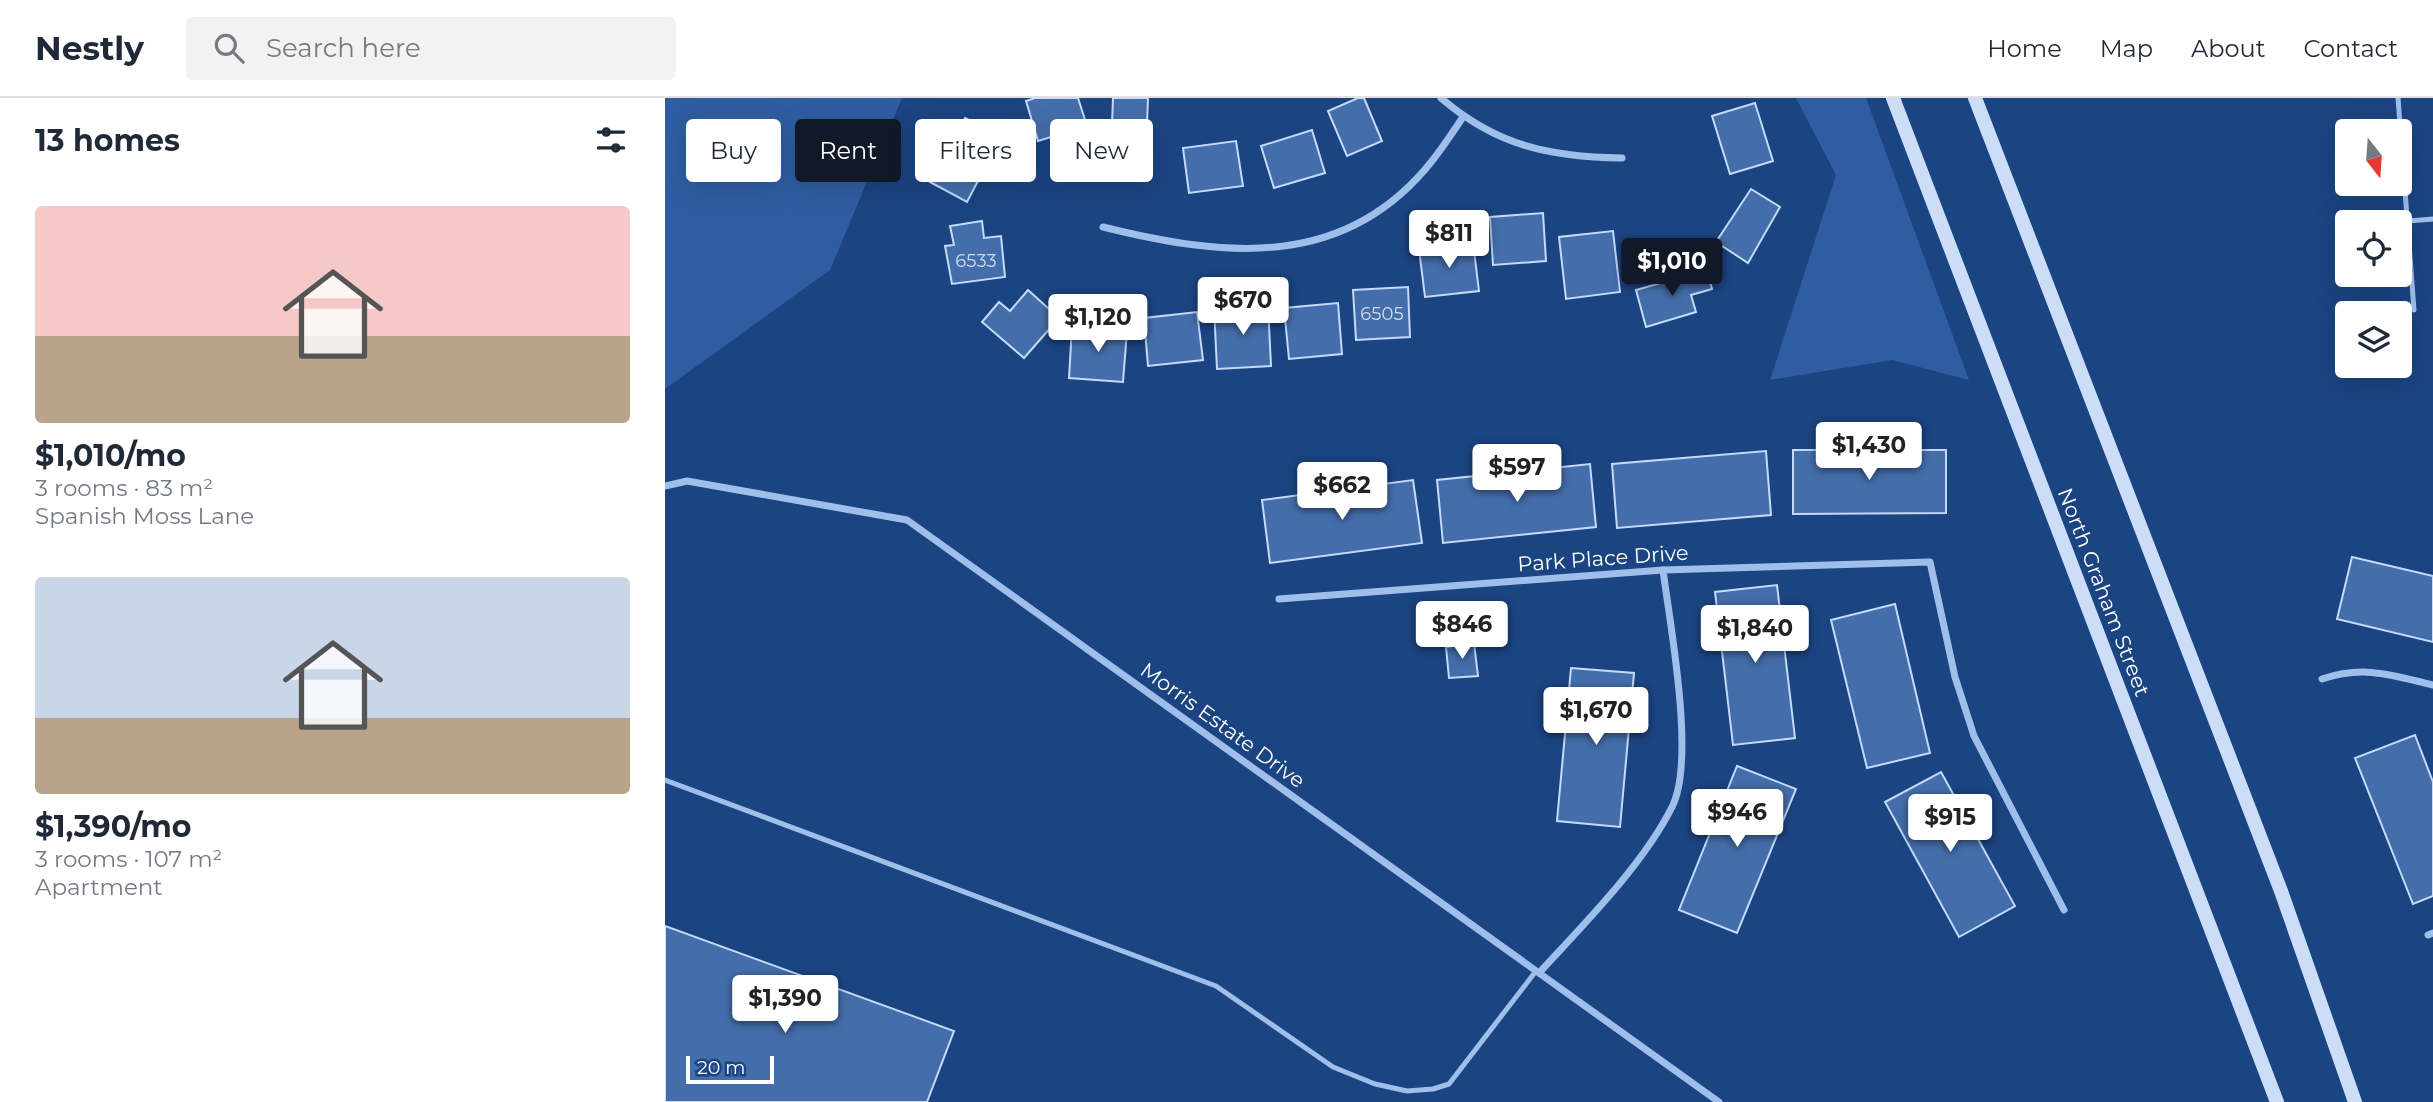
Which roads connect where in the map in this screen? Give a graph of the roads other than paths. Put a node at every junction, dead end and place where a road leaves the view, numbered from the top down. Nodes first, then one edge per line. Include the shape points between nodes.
1 (1441, 98) edge
2 (1893, 98) edge
3 (1975, 98) edge
4 (2398, 98) edge
5 (1463, 117) junction
6 (1622, 158) dead end
7 (2407, 210) edge
8 (2433, 219) edge
9 (2412, 221) edge
10 (1103, 227) dead end
11 (2412, 280) edge
12 (2414, 310) dead end
13 (665, 486) edge
14 (1663, 570) junction
15 (1279, 599) dead end
16 (2322, 679) dead end
17 (2433, 685) edge
18 (665, 779) edge
19 (2064, 910) dead end
20 (1538, 972) junction
21 (1719, 1102) edge
22 (2277, 1102) edge
23 (2355, 1102) edge

1 - 5 street
2 - 22 main road, North Graham Street
3 - 23 main road via 2281,891
4 - 7 lane
5 - 6 street via 1517,145 1548,154
5 - 10 street via 1432,162 1381,209 1348,228 1284,248 1211,249
8 - 9 lane
11 - 12 lane
13 - 20 street, Morris Estate Drive via 687,481 907,520
14 - 15 street, Park Place Drive
14 - 19 street, Park Place Drive via 1930,562 1955,677 1974,736
14 - 20 street via 1680,707 1682,758 1673,806 1623,878
16 - 17 street via 2347,671 2378,671
18 - 20 lane via 1216,986 1333,1067 1375,1084 1407,1091 1448,1084
20 - 21 street, Morris Estate Drive

